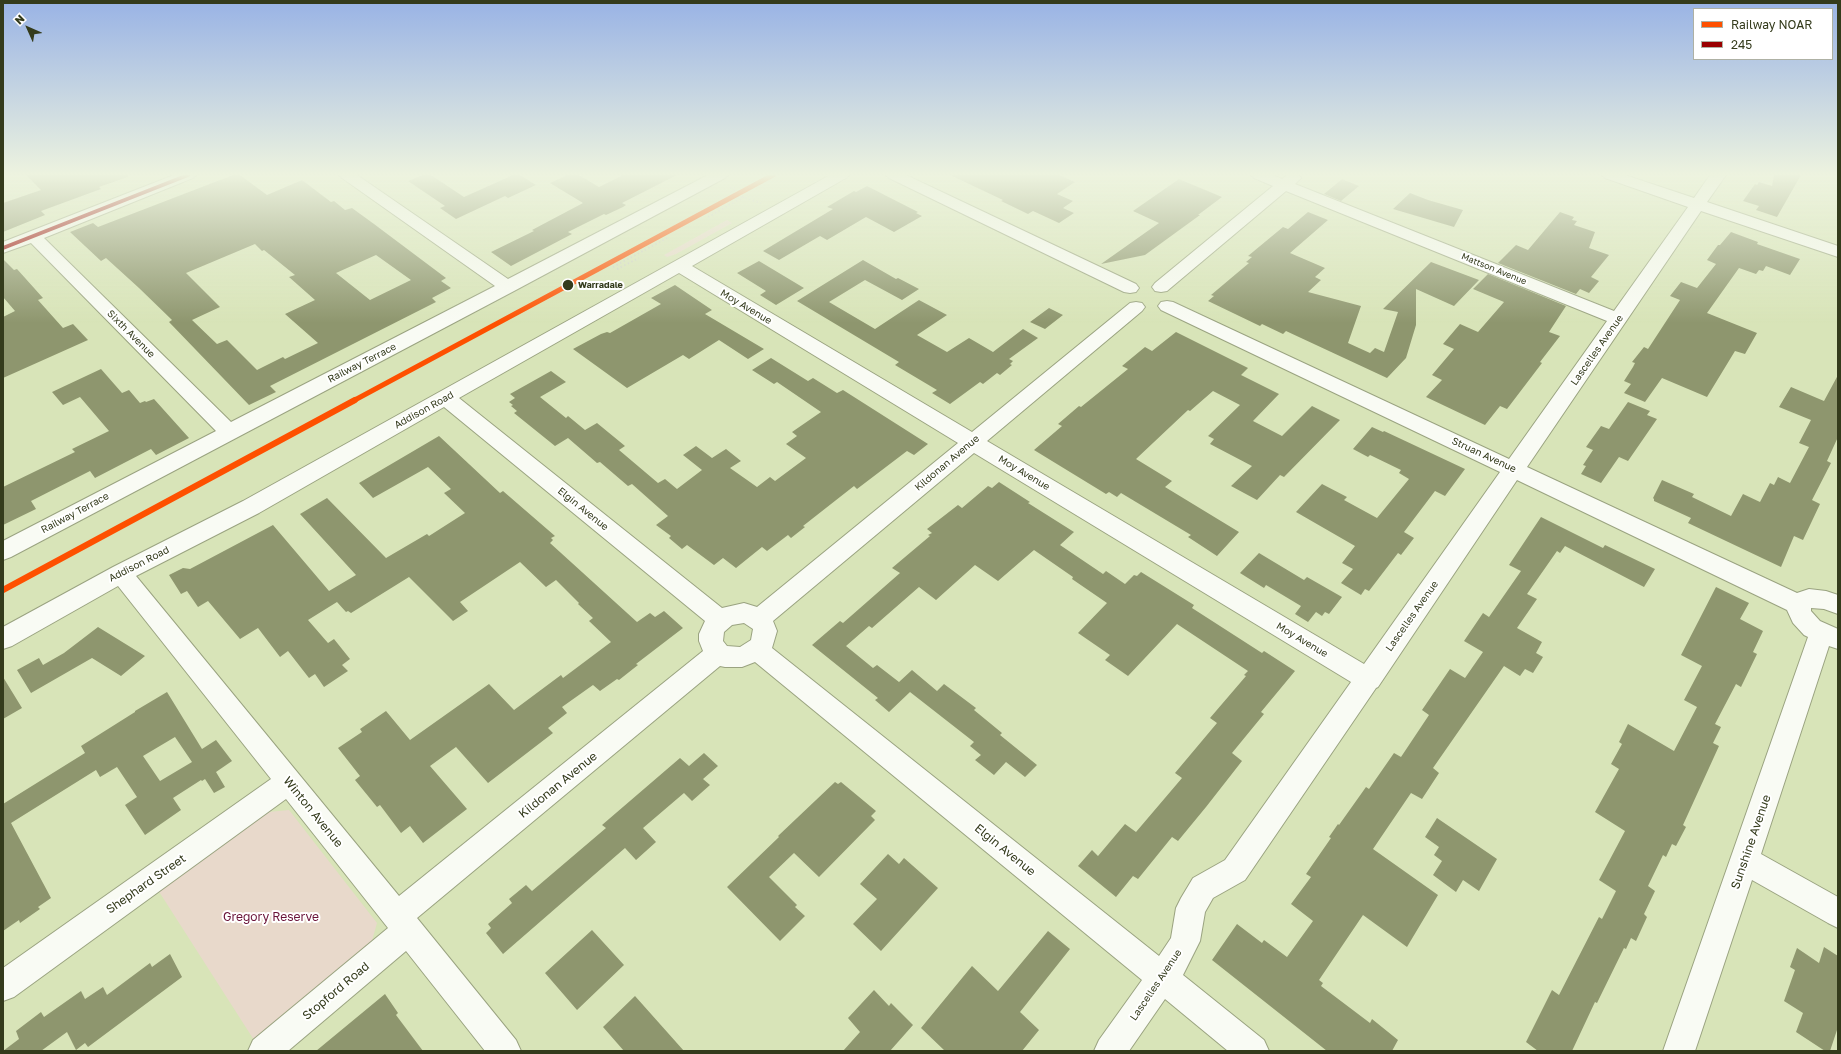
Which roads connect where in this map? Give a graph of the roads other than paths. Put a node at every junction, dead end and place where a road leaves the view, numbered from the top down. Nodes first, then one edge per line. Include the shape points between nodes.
1 (63, 224) edge
2 (418, 224) edge
3 (637, 224) edge
4 (753, 224) edge
5 (990, 224) edge
6 (1237, 224) edge
7 (1394, 224) edge
8 (1683, 224) edge
9 (1756, 224) edge
10 (33, 236) junction
11 (3, 248) edge
12 (1838, 252) edge
13 (679, 266) junction
14 (508, 287) junction
15 (1161, 287) junction
16 (1133, 297) junction
17 (1167, 306) junction
18 (1618, 319) junction
19 (446, 398) junction
20 (229, 432) junction
21 (972, 442) junction
22 (1514, 470) junction
23 (3, 551) edge
24 (121, 573) junction
25 (1837, 602) edge
26 (1800, 605) junction
27 (759, 619) junction
28 (720, 620) junction
29 (1829, 636) edge
30 (3, 639) edge
31 (757, 650) junction
32 (718, 653) junction
33 (1369, 680) junction
34 (289, 782) junction
35 (1745, 860) junction
36 (1838, 914) edge
37 (402, 923) junction
38 (1162, 977) junction
39 (3, 986) edge
40 (264, 1051) edge
41 (505, 1051) edge
42 (1110, 1051) edge
43 (1253, 1051) edge
44 (1679, 1051) edge

1 - 10 street
2 - 14 street
3 - 14 street, Railway Terrace
4 - 13 street, Addison Road
5 - 16 street
6 - 15 street
7 - 18 street, Mattson Avenue
8 - 18 street, Lascelles Avenue
9 - 12 street
10 - 11 street
10 - 20 street, Sixth Avenue
13 - 19 street, Addison Road
13 - 21 street, Moy Avenue
14 - 20 street, Railway Terrace
15 - 16 street via 1140,284
15 - 17 street via 1168,292 1171,299
16 - 17 street via 1146,310 1158,310
16 - 21 street, Kildonan Avenue
17 - 22 street, Struan Avenue
18 - 22 street, Lascelles Avenue
19 - 24 street, Addison Road via 251,507
19 - 28 street, Elgin Avenue
20 - 23 street, Railway Terrace
21 - 27 street, Kildonan Avenue
21 - 33 street, Moy Avenue
22 - 26 street, Struan Avenue
22 - 33 street, Lascelles Avenue
24 - 30 street, Addison Road
24 - 34 street, Winton Avenue
25 - 26 street via 1809,598
26 - 29 street via 1799,610 1806,622
27 - 28 street via 744,613
27 - 31 street via 765,631 762,644
28 - 32 street via 711,634 713,648
29 - 35 street, Sunshine Avenue
31 - 32 street via 734,658
31 - 38 street, Elgin Avenue
32 - 37 street, Kildonan Avenue
33 - 38 street, Lascelles Avenue via 1235,870 1203,888 1190,908 1185,941
34 - 37 street, Winton Avenue
34 - 39 street, Shephard Street
35 - 36 street
35 - 44 street, Sunshine Avenue
37 - 40 street, Stopford Road
37 - 41 street, Winton Avenue
38 - 42 street, Lascelles Avenue
38 - 43 street, Elgin Avenue

